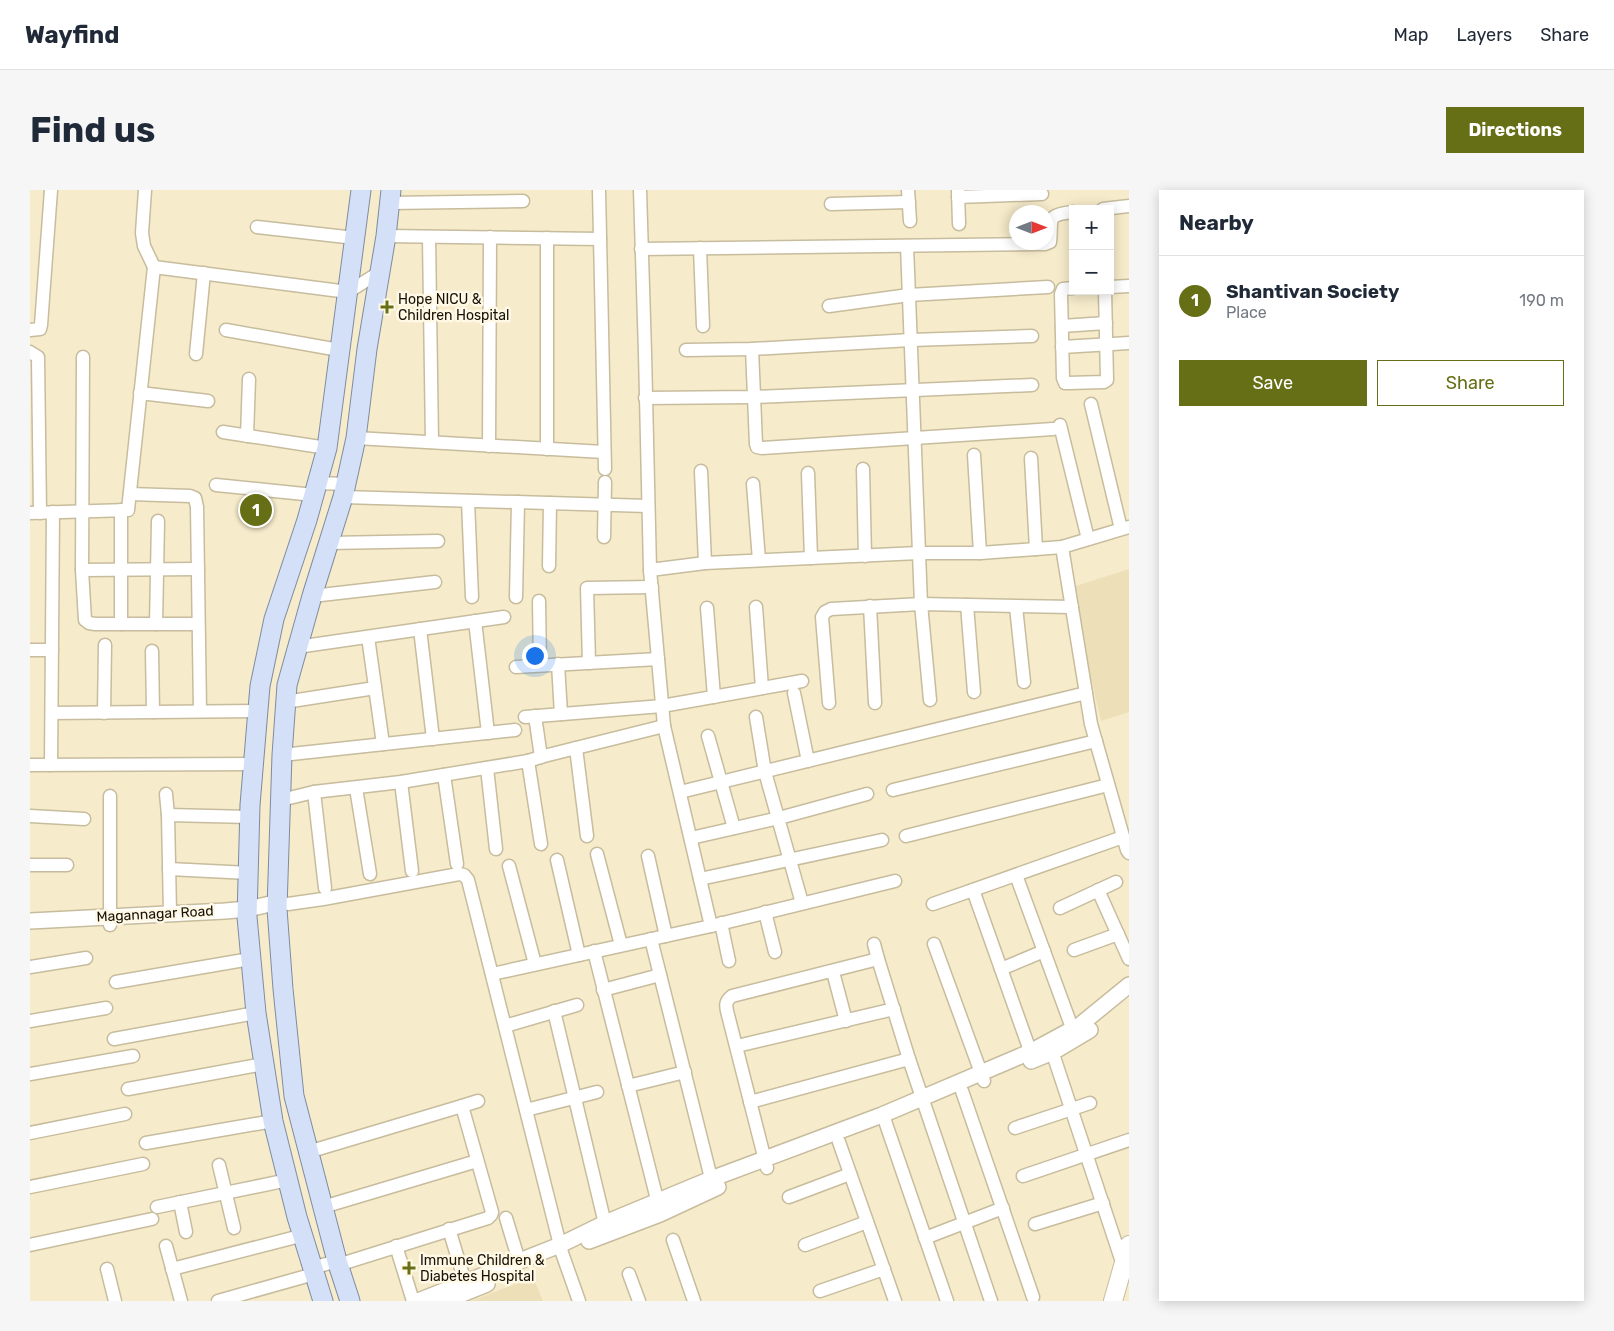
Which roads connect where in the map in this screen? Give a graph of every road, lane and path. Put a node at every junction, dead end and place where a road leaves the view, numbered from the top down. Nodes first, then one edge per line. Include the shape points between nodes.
1 (51, 190) edge
2 (145, 190) edge
3 (361, 190) edge
4 (599, 190) edge
5 (640, 190) edge
6 (958, 193) edge
7 (389, 194) edge
8 (1042, 194) dead end
9 (457, 196) edge
10 (908, 196) edge
11 (523, 201) dead end
12 (831, 204) dead end
13 (1129, 206) edge
14 (1114, 208) edge
15 (1069, 213) edge
16 (910, 221) dead end
17 (959, 224) dead end
18 (256, 227) dead end
19 (386, 236) junction
20 (429, 237) junction
21 (490, 237) junction
22 (354, 238) junction
23 (547, 238) junction
24 (600, 239) junction
25 (907, 246) junction
26 (700, 248) junction
27 (641, 249) junction
28 (154, 267) junction
29 (380, 272) junction
30 (204, 273) junction
31 (1129, 286) edge
32 (1048, 287) dead end
33 (1114, 287) edge
34 (1069, 288) edge
35 (348, 292) junction
36 (1104, 295) edge
37 (909, 296) junction
38 (829, 306) dead end
39 (1106, 323) junction
40 (703, 326) dead end
41 (1062, 326) junction
42 (30, 330) edge
43 (226, 330) dead end
44 (1032, 336) dead end
45 (911, 340) junction
46 (1129, 343) edge
47 (1107, 344) junction
48 (1062, 347) junction
49 (752, 349) junction
50 (339, 350) junction
51 (686, 350) dead end
52 (30, 352) edge
53 (196, 354) dead end
54 (83, 357) dead end
55 (249, 379) dead end
56 (1032, 385) dead end
57 (913, 389) junction
58 (140, 392) junction
59 (754, 396) junction
60 (645, 398) junction
61 (208, 401) dead end
62 (1091, 404) dead end
63 (223, 432) dead end
64 (247, 436) junction
65 (356, 438) junction
66 (915, 438) junction
67 (432, 442) junction
68 (490, 446) junction
69 (326, 448) junction
70 (546, 448) junction
71 (604, 452) junction
72 (974, 455) dead end
73 (1031, 458) dead end
74 (863, 469) dead end
75 (701, 471) dead end
76 (808, 473) dead end
77 (216, 484) dead end
78 (753, 484) dead end
79 (315, 489) junction
80 (344, 491) junction
81 (130, 494) junction
82 (468, 500) junction
83 (518, 502) junction
84 (550, 503) junction
85 (605, 505) junction
86 (648, 506) junction
87 (121, 510) junction
88 (53, 512) junction
89 (83, 512) junction
90 (35, 513) edge
91 (158, 521) dead end
92 (1125, 528) edge
93 (604, 537) dead end
94 (1088, 538) junction
95 (438, 541) dead end
96 (329, 543) junction
97 (1062, 547) junction
98 (1036, 549) junction
99 (919, 553) junction
100 (980, 553) junction
101 (865, 556) junction
102 (811, 558) junction
103 (759, 560) junction
104 (705, 563) junction
105 (549, 566) dead end
106 (198, 569) junction
107 (82, 570) junction
108 (120, 570) junction
109 (157, 570) junction
110 (650, 570) junction
111 (435, 582) dead end
112 (652, 587) junction
113 (312, 596) junction
114 (472, 597) dead end
115 (516, 597) dead end
116 (539, 601) dead end
117 (921, 604) junction
118 (967, 605) junction
119 (870, 606) junction
120 (1072, 606) junction
121 (756, 607) dead end
122 (1016, 607) junction
123 (708, 608) dead end
124 (504, 617) dead end
125 (475, 622) junction
126 (120, 624) junction
127 (156, 624) junction
128 (198, 624) junction
129 (420, 629) junction
130 (368, 637) junction
131 (105, 645) dead end
132 (297, 647) junction
133 (30, 650) edge
134 (52, 650) junction
135 (152, 651) dead end
136 (658, 658) junction
137 (589, 663) junction
138 (558, 664) junction
139 (540, 665) junction
140 (516, 667) dead end
141 (802, 681) dead end
142 (1024, 682) dead end
143 (375, 688) junction
144 (762, 688) junction
145 (974, 692) dead end
146 (794, 693) dead end
147 (1086, 694) junction
148 (714, 697) junction
149 (930, 700) dead end
150 (284, 702) junction
151 (830, 703) dead end
152 (875, 703) dead end
153 (662, 706) junction
154 (258, 711) junction
155 (153, 712) junction
156 (200, 712) junction
157 (52, 713) junction
158 (104, 713) junction
159 (561, 714) junction
160 (756, 717) dead end
161 (664, 726) junction
162 (515, 730) dead end
163 (488, 733) junction
164 (708, 736) dead end
165 (433, 739) junction
166 (1096, 741) junction
167 (383, 744) junction
168 (576, 748) junction
169 (282, 755) junction
170 (541, 757) junction
171 (528, 761) junction
172 (808, 761) junction
173 (254, 764) junction
174 (30, 765) edge
175 (52, 765) junction
176 (488, 768) junction
177 (765, 772) junction
178 (444, 775) junction
179 (401, 782) junction
180 (720, 782) junction
181 (1108, 785) junction
182 (356, 788) junction
183 (893, 790) dead end
184 (314, 792) junction
185 (680, 792) junction
186 (166, 794) dead end
187 (867, 794) dead end
188 (110, 796) dead end
189 (281, 800) junction
190 (168, 815) junction
191 (30, 816) edge
192 (250, 817) junction
193 (778, 818) junction
194 (84, 819) dead end
195 (734, 828) junction
196 (587, 836) dead end
197 (906, 836) dead end
198 (1123, 837) junction
199 (691, 838) junction
200 (882, 840) dead end
201 (541, 844) dead end
202 (496, 850) dead end
203 (1129, 853) edge
204 (598, 854) dead end
205 (648, 856) dead end
206 (557, 860) dead end
207 (790, 860) junction
208 (457, 864) dead end
209 (30, 865) edge
210 (67, 865) dead end
211 (509, 866) dead end
212 (169, 870) junction
213 (412, 871) dead end
214 (249, 873) junction
215 (370, 874) dead end
216 (1016, 874) junction
217 (700, 879) junction
218 (895, 881) dead end
219 (1116, 882) dead end
220 (325, 888) dead end
221 (973, 890) junction
222 (1098, 890) junction
223 (802, 904) junction
224 (933, 904) dead end
225 (281, 905) junction
226 (1060, 908) dead end
227 (765, 912) junction
228 (170, 913) junction
229 (247, 913) junction
230 (30, 921) edge
231 (111, 921) junction
232 (716, 924) junction
233 (30, 931) edge
234 (1118, 934) junction
235 (666, 936) junction
236 (651, 939) junction
237 (874, 944) dead end
238 (934, 944) dead end
239 (621, 945) junction
240 (1074, 950) dead end
241 (594, 951) junction
242 (1044, 951) junction
243 (775, 952) dead end
244 (579, 955) junction
245 (86, 958) dead end
246 (250, 959) junction
247 (878, 959) junction
248 (1129, 959) edge
249 (729, 962) dead end
250 (534, 964) junction
251 (30, 967) edge
252 (1001, 969) junction
253 (833, 972) junction
254 (492, 974) junction
255 (660, 976) junction
256 (116, 982) dead end
257 (1129, 985) edge
258 (603, 990) junction
259 (1129, 996) edge
260 (577, 1005) dead end
261 (106, 1008) dead end
262 (894, 1009) junction
263 (554, 1012) junction
264 (256, 1013) junction
265 (30, 1021) edge
266 (846, 1021) junction
267 (505, 1026) junction
268 (1074, 1034) junction
269 (114, 1039) dead end
270 (737, 1046) junction
271 (1051, 1047) junction
272 (133, 1056) dead end
273 (1032, 1056) junction
274 (909, 1059) junction
275 (264, 1064) junction
276 (685, 1072) junction
277 (30, 1074) edge
278 (982, 1077) junction
279 (628, 1086) junction
280 (128, 1089) dead end
281 (962, 1091) junction
282 (597, 1092) dead end
283 (574, 1097) junction
284 (478, 1101) dead end
285 (924, 1101) junction
286 (750, 1102) junction
287 (1090, 1104) dead end
288 (462, 1106) junction
289 (1072, 1109) junction
290 (526, 1110) junction
291 (125, 1114) dead end
292 (272, 1121) junction
293 (885, 1121) junction
294 (1015, 1128) dead end
295 (30, 1133) edge
296 (1129, 1140) edge
297 (839, 1142) junction
298 (146, 1143) dead end
299 (308, 1152) junction
300 (1087, 1154) junction
301 (477, 1161) junction
302 (143, 1164) dead end
303 (766, 1164) junction
304 (219, 1165) dead end
305 (850, 1174) junction
306 (1023, 1176) dead end
307 (288, 1180) junction
308 (712, 1184) junction
309 (30, 1187) edge
310 (226, 1193) junction
311 (789, 1197) dead end
312 (180, 1202) junction
313 (1103, 1203) junction
314 (323, 1207) junction
315 (659, 1208) junction
316 (1003, 1208) junction
317 (506, 1218) dead end
318 (867, 1222) junction
319 (964, 1223) junction
320 (1035, 1224) dead end
321 (234, 1228) dead end
322 (606, 1228) junction
323 (450, 1229) junction
324 (186, 1232) dead end
325 (304, 1235) junction
326 (925, 1238) junction
327 (673, 1240) dead end
328 (30, 1245) edge
329 (805, 1245) dead end
330 (1129, 1245) edge
331 (166, 1246) dead end
332 (396, 1246) junction
333 (561, 1249) junction
334 (519, 1261) junction
335 (337, 1263) junction
336 (1123, 1265) junction
337 (106, 1269) dead end
338 (172, 1269) junction
339 (884, 1269) junction
340 (313, 1271) junction
341 (629, 1274) dead end
342 (464, 1282) junction
343 (820, 1291) dead end
344 (1033, 1297) dead end
345 (115, 1301) edge
346 (181, 1301) edge
347 (218, 1301) edge
348 (323, 1301) edge
349 (350, 1301) edge
350 (413, 1301) edge
351 (418, 1301) edge
352 (445, 1301) edge
353 (579, 1301) edge
354 (639, 1301) edge
355 (694, 1301) edge
356 (895, 1301) edge
357 (946, 1301) edge
358 (990, 1301) edge
359 (1113, 1301) edge

1 - 42 street via 41,324 40,329
2 - 28 street via 142,233
3 - 22 main road
4 - 24 street
5 - 27 street
6 - 8 street
6 - 17 street
7 - 9 street
7 - 19 main road
9 - 11 street
10 - 12 street
10 - 16 street
13 - 14 street
15 - 25 street via 1053,217 1048,244
18 - 22 street
19 - 20 street
19 - 29 main road
20 - 21 street
20 - 67 street
21 - 23 street
21 - 68 street
22 - 35 main road
23 - 24 street
23 - 70 street
24 - 71 street
25 - 26 street
25 - 37 street
26 - 27 street
26 - 40 street
27 - 60 street
28 - 30 street
28 - 58 street
29 - 35 street
29 - 65 main road
30 - 35 street
30 - 53 street
31 - 33 street
32 - 37 street
34 - 41 street via 1063,289 1061,294
35 - 50 main road
36 - 39 street
37 - 38 street
37 - 45 street
39 - 41 street
39 - 47 street
41 - 48 street
43 - 50 street
44 - 45 street
45 - 49 street
45 - 57 street
46 - 47 street
47 - 48 street
47 - 48 street via 1108,376 1104,382 1064,383
49 - 51 street
49 - 59 street
50 - 69 main road
52 - 90 street via 38,357
54 - 89 street
55 - 64 street
56 - 57 street
57 - 59 street
57 - 66 street
58 - 61 street
58 - 81 street
59 - 60 street
59 - 66 street via 757,447
60 - 86 street
62 - 92 street
63 - 64 street
64 - 69 street
65 - 67 street
65 - 80 main road
66 - 94 street via 1056,427
66 - 99 street
67 - 68 street
68 - 70 street
69 - 79 main road
70 - 71 street
71 - 85 street
72 - 100 street
73 - 98 street
74 - 101 street
75 - 104 street
76 - 102 street
77 - 79 street
78 - 103 street
79 - 80 street
79 - 154 main road via 274,619
80 - 82 street
80 - 96 main road
81 - 87 street via 128,510
81 - 106 street via 195,498
82 - 83 street
82 - 114 street
83 - 84 street
83 - 115 street
84 - 85 street
84 - 105 street
85 - 86 street
85 - 93 street
86 - 110 street
87 - 89 street
87 - 108 street
88 - 89 street
88 - 90 street
88 - 134 street
89 - 107 street
91 - 109 street
92 - 94 street
94 - 97 street
95 - 96 street
96 - 113 main road
97 - 98 street
97 - 120 street
98 - 100 street
99 - 100 street
99 - 101 street
99 - 117 street
101 - 102 street
102 - 103 street
103 - 104 street
104 - 110 street
106 - 109 street
106 - 128 street
107 - 108 street
107 - 126 street via 85,620 89,623
108 - 109 street
108 - 126 street
109 - 127 street
110 - 112 street
111 - 113 street
112 - 136 street
112 - 137 street via 587,588
113 - 132 main road
116 - 139 street
117 - 118 street
117 - 119 street
117 - 149 street
118 - 122 street
118 - 145 street
119 - 151 street via 831,609 822,618
119 - 152 street
120 - 122 street
120 - 147 street
121 - 144 street
122 - 142 street
123 - 148 street
124 - 125 street
125 - 129 street
125 - 163 street
126 - 127 street
127 - 128 street
128 - 156 street
129 - 130 street
129 - 165 street
130 - 132 street
130 - 143 street
131 - 158 street
132 - 150 main road
133 - 134 street
134 - 157 street
135 - 155 street
136 - 137 street
136 - 153 street
137 - 138 street
138 - 139 street
138 - 159 street
139 - 140 street
141 - 144 street
143 - 150 street
143 - 167 street
144 - 148 street
146 - 172 street
147 - 166 street
147 - 172 street
148 - 153 street
150 - 169 main road
153 - 159 street
153 - 161 street
154 - 156 street
154 - 173 main road
155 - 156 street
155 - 158 street
157 - 158 street
157 - 175 street
159 - 170 street via 530,716
160 - 177 street
161 - 168 street
161 - 185 street
162 - 163 street
163 - 165 street
164 - 180 street
165 - 167 street
166 - 181 street
166 - 183 street
167 - 169 street
168 - 170 street
168 - 196 street
169 - 189 main road
170 - 171 street
171 - 176 street
171 - 201 street
172 - 177 street
173 - 175 street
173 - 192 main road
174 - 175 street
176 - 178 street
176 - 202 street
177 - 180 street
177 - 193 street
178 - 179 street
178 - 208 street
179 - 182 street
179 - 213 street
180 - 185 street
180 - 195 street
181 - 197 street
181 - 198 street
182 - 184 street
182 - 215 street
184 - 189 street
184 - 220 street
185 - 199 street
186 - 190 street
187 - 193 street
188 - 231 street
189 - 225 main road
190 - 192 street
190 - 212 street
191 - 194 street
192 - 214 main road
193 - 195 street
193 - 207 street
195 - 199 street
198 - 203 street
198 - 216 street
199 - 217 street
200 - 207 street
204 - 239 street
205 - 235 street
206 - 244 street
207 - 217 street
207 - 223 street
209 - 210 street
211 - 250 street
212 - 214 street
212 - 228 street
214 - 229 main road
216 - 221 street
216 - 242 street
217 - 232 street
218 - 223 street
219 - 222 street
221 - 224 street
221 - 252 street
222 - 226 street
222 - 234 street
223 - 227 street
225 - 229 street
225 - 254 street via 464,875
225 - 299 main road via 283,989 294,1096
227 - 232 street
227 - 243 street
228 - 229 street, Magannagar Road
228 - 231 street, Magannagar Road
229 - 231 street, Magannagar Road
229 - 246 main road
230 - 231 street, Magannagar Road
231 - 233 street, Magannagar Road
232 - 235 street
232 - 249 street
234 - 240 street
234 - 248 street
235 - 236 street
236 - 239 street
236 - 255 street
237 - 247 street
238 - 278 street
239 - 241 street
241 - 244 street
241 - 258 street
242 - 252 street
242 - 268 street
244 - 250 street
245 - 251 street
246 - 256 street
246 - 264 main road
247 - 253 street
247 - 262 street
250 - 254 street
252 - 273 street
253 - 266 street
253 - 270 street via 727,999
254 - 267 street
255 - 258 street
255 - 276 street
257 - 268 street
258 - 279 street
259 - 268 street via 1092,1028
260 - 263 street
261 - 265 street
262 - 266 street
262 - 274 street
263 - 267 street
263 - 283 street
264 - 269 street
264 - 275 main road
266 - 270 street
267 - 290 street
268 - 271 street
270 - 286 street
271 - 273 street
271 - 289 street
272 - 277 street
273 - 278 street
274 - 285 street
274 - 286 street
275 - 280 street
275 - 292 main road
276 - 279 street
276 - 308 street
278 - 281 street
278 - 285 street
279 - 315 street
281 - 285 street
281 - 316 street
282 - 283 street
283 - 290 street
283 - 322 street
284 - 288 street
285 - 293 street
285 - 303 street
285 - 319 street
286 - 303 street
287 - 289 street
288 - 299 street
288 - 301 street
289 - 294 street
289 - 300 street
290 - 333 street
291 - 295 street
292 - 298 street
292 - 307 main road
293 - 297 street
293 - 326 street
296 - 300 street
297 - 303 street
297 - 305 street
299 - 314 main road
300 - 306 street
300 - 313 street
301 - 314 street
301 - 323 street via 492,1215
302 - 309 street
303 - 308 street
304 - 310 street
305 - 311 street
305 - 318 street
307 - 310 street
307 - 325 main road
308 - 315 street
310 - 312 street
310 - 321 street
312 - 324 street
312 - 328 street via 154,1213
313 - 320 street
313 - 336 street
314 - 335 main road
315 - 322 street
316 - 319 street
316 - 344 street
317 - 334 street
318 - 329 street
318 - 339 street
319 - 326 street
319 - 358 street
322 - 333 street
323 - 332 street
323 - 342 street
325 - 338 street
325 - 340 main road
326 - 357 street
327 - 355 street
330 - 336 main road
331 - 338 street
332 - 335 street
332 - 350 street
333 - 334 street
333 - 352 street
333 - 353 street
334 - 342 street
335 - 340 street
335 - 349 main road
336 - 359 main road
337 - 345 street
338 - 346 street
339 - 343 street
339 - 356 street
340 - 347 street
340 - 348 main road
341 - 354 street
342 - 351 street

